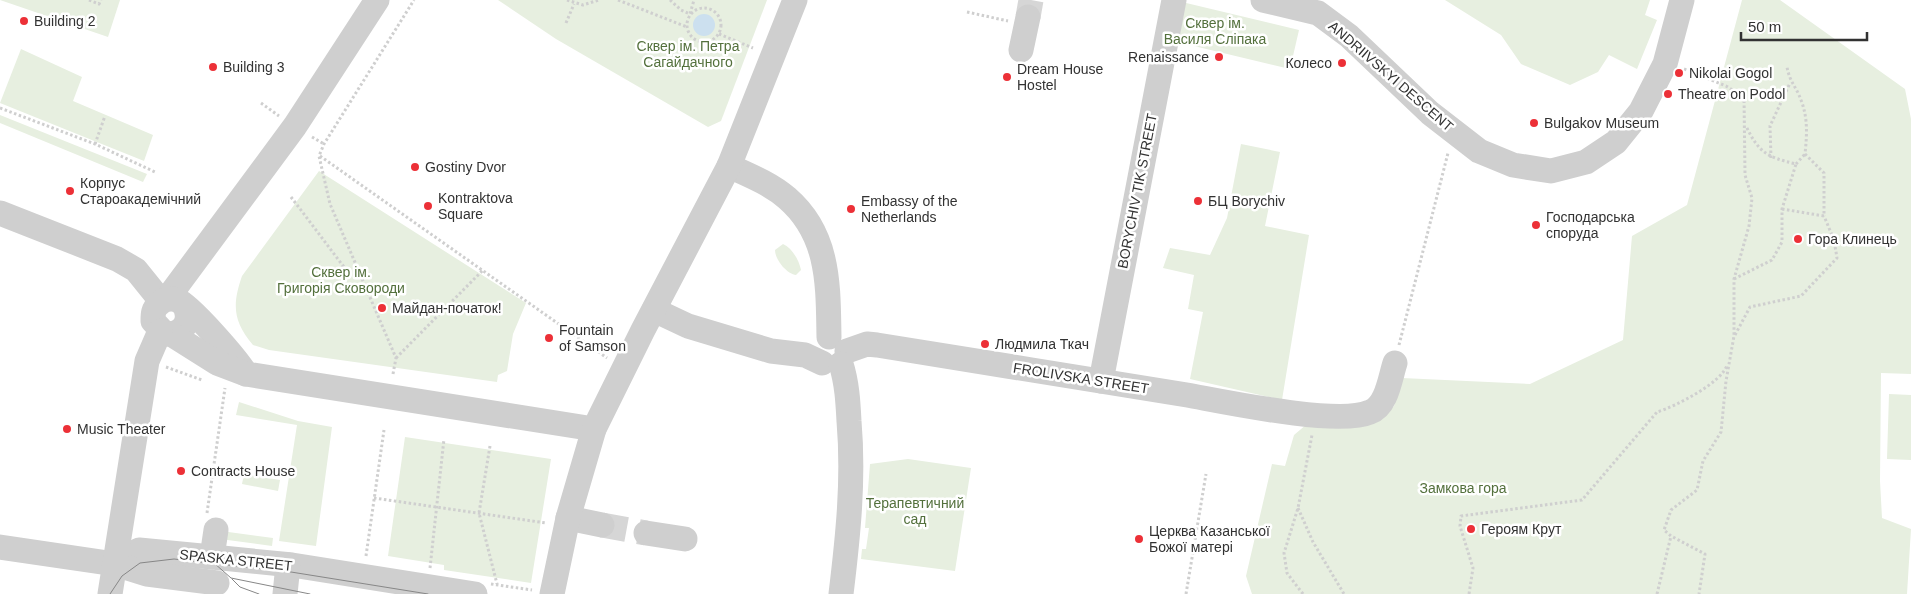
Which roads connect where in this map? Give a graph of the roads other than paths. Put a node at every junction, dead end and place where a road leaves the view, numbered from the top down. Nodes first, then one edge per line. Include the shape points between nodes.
1 (377, 0) edge
2 (795, 0) edge
3 (1174, 0) edge
4 (1263, 0) edge
5 (1682, 0) edge
6 (1027, 21) tunnel mouth
7 (1021, 50) dead end
8 (729, 166) junction
9 (0, 213) edge
10 (171, 303) junction
11 (654, 310) junction
12 (160, 345) junction
13 (827, 353) junction
14 (1395, 363) road end
15 (246, 374) junction
16 (1101, 381) junction
17 (594, 429) junction
18 (557, 521) junction
19 (602, 525) tunnel mouth
20 (211, 526) road end
21 (646, 532) tunnel mouth
22 (685, 539) dead end
23 (0, 548) edge
24 (212, 557) junction
25 (115, 564) junction
26 (288, 565) junction
27 (217, 584) dead end
28 (110, 594) edge
29 (284, 594) edge
30 (475, 594) edge
31 (552, 594) edge
32 (841, 594) edge

1 - 10 street via 295,126
2 - 8 street
3 - 16 street, BORYCHIV TIK STREET
4 - 5 street, ANDRIIVSKYI DESCENT via 1318,13 1349,36 1430,113 1479,151 1514,165 1551,172 1586,162 1616,142 1641,110 1665,64
6 - 7 street
8 - 11 street
8 - 13 street via 786,197 809,226 823,257 828,278
9 - 10 street via 117,260 136,270
10 - 12 street via 188,320 182,330
10 - 15 street via 217,338
11 - 13 street via 688,326 771,351
11 - 17 street
12 - 15 street
12 - 25 street via 147,361
13 - 16 street, FROLIVSKA STREET via 867,344 877,345
13 - 32 street via 846,380 852,451 851,511
14 - 16 street, FROLIVSKA STREET via 1379,405 1371,412 1342,416 1316,415
15 - 17 street
17 - 18 street
18 - 19 street
18 - 31 street
20 - 24 street
21 - 22 street
23 - 25 street
24 - 25 street, SPASKA STREET via 139,550
24 - 26 street, SPASKA STREET
25 - 27 street via 147,574
25 - 28 street
26 - 29 street
26 - 30 street, SPASKA STREET

